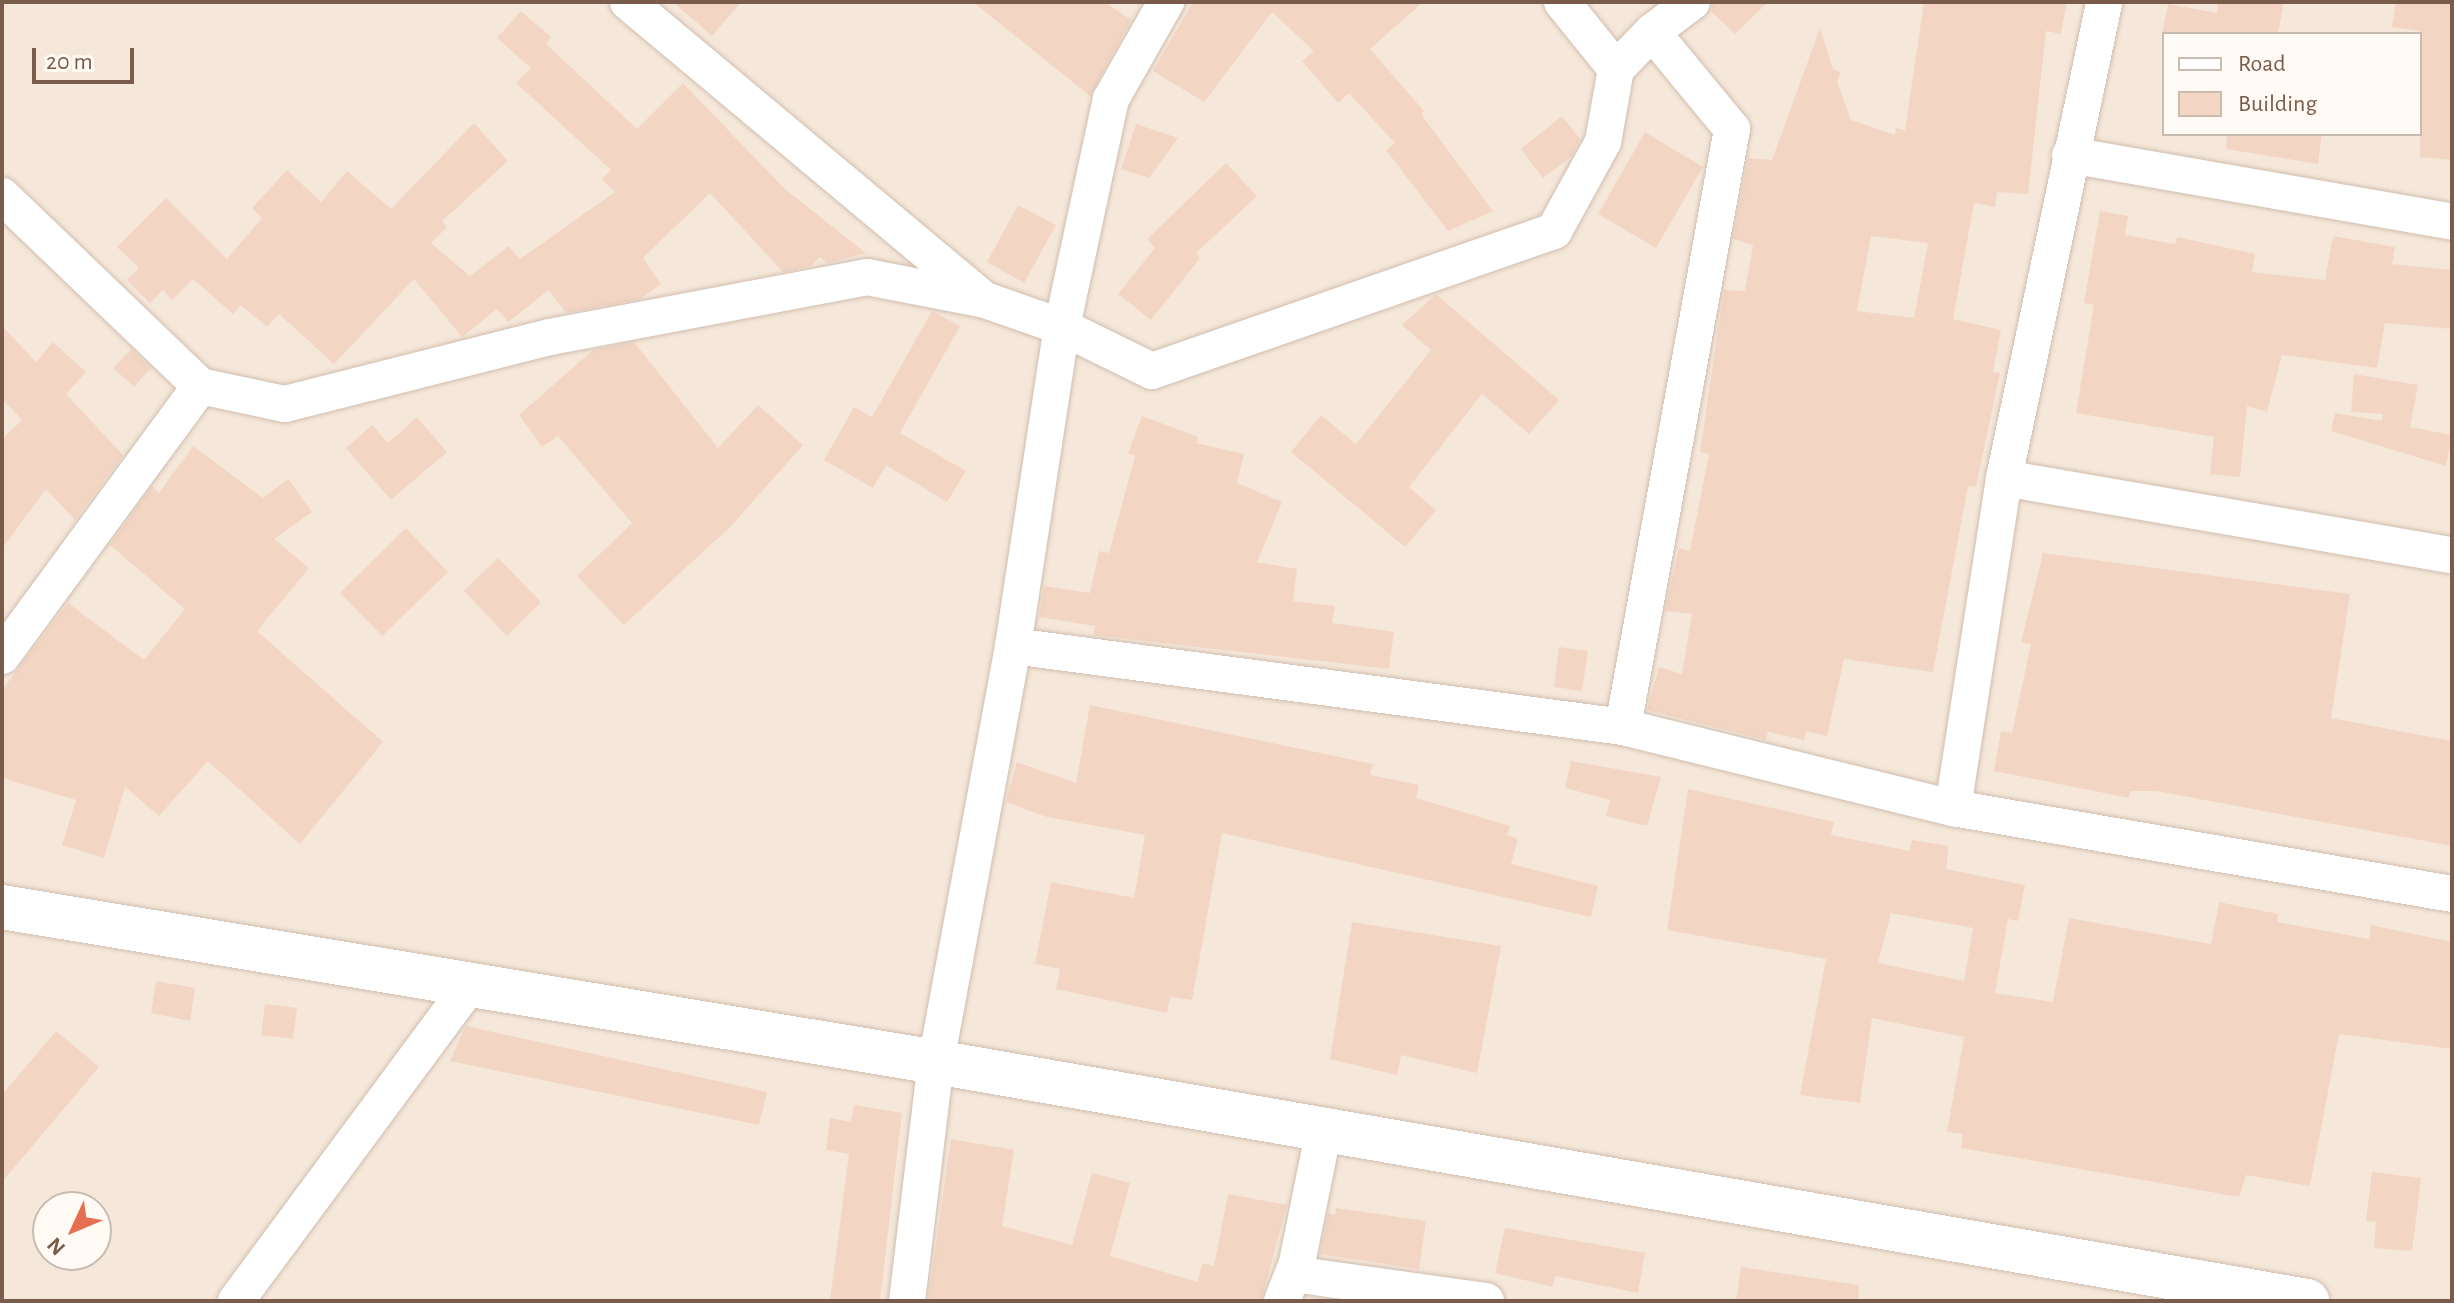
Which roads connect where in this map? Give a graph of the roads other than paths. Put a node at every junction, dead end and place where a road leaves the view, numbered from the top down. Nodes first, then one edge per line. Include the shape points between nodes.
1 (628, 2) edge
2 (1166, 2) edge
3 (1562, 2) edge
4 (1692, 2) edge
5 (2104, 2) edge
6 (1652, 32) junction
7 (1616, 69) junction
8 (2070, 155) junction
9 (2, 196) edge
10 (2452, 222) edge
11 (985, 300) junction
12 (1062, 327) junction
13 (200, 386) junction
14 (2004, 478) junction
15 (2452, 555) edge
16 (1013, 646) junction
17 (2, 656) edge
18 (1623, 727) junction
19 (1953, 808) junction
20 (2452, 894) edge
21 (2, 907) edge
22 (467, 989) junction
23 (936, 1062) junction
24 (1324, 1129) junction
25 (1287, 1287) edge
26 (2188, 1291) edge
27 (236, 1301) edge
28 (907, 1301) edge
29 (1486, 1301) edge
30 (2307, 1301) edge

1 - 11 street
2 - 12 street via 1111,99
3 - 7 street
4 - 6 street
5 - 8 street
6 - 7 street
6 - 18 street via 1732,129
7 - 12 street via 1603,142 1554,231 1152,371
8 - 10 street
8 - 14 street
9 - 13 street
11 - 12 street
11 - 13 street via 867,277 550,337 285,404
12 - 16 street
13 - 17 street
14 - 15 street
14 - 19 street
16 - 18 street
16 - 23 street
18 - 19 street
19 - 20 street
21 - 22 street
22 - 23 street
22 - 27 street
23 - 24 street
23 - 28 street
24 - 25 street
24 - 26 street
25 - 29 street
26 - 30 street

